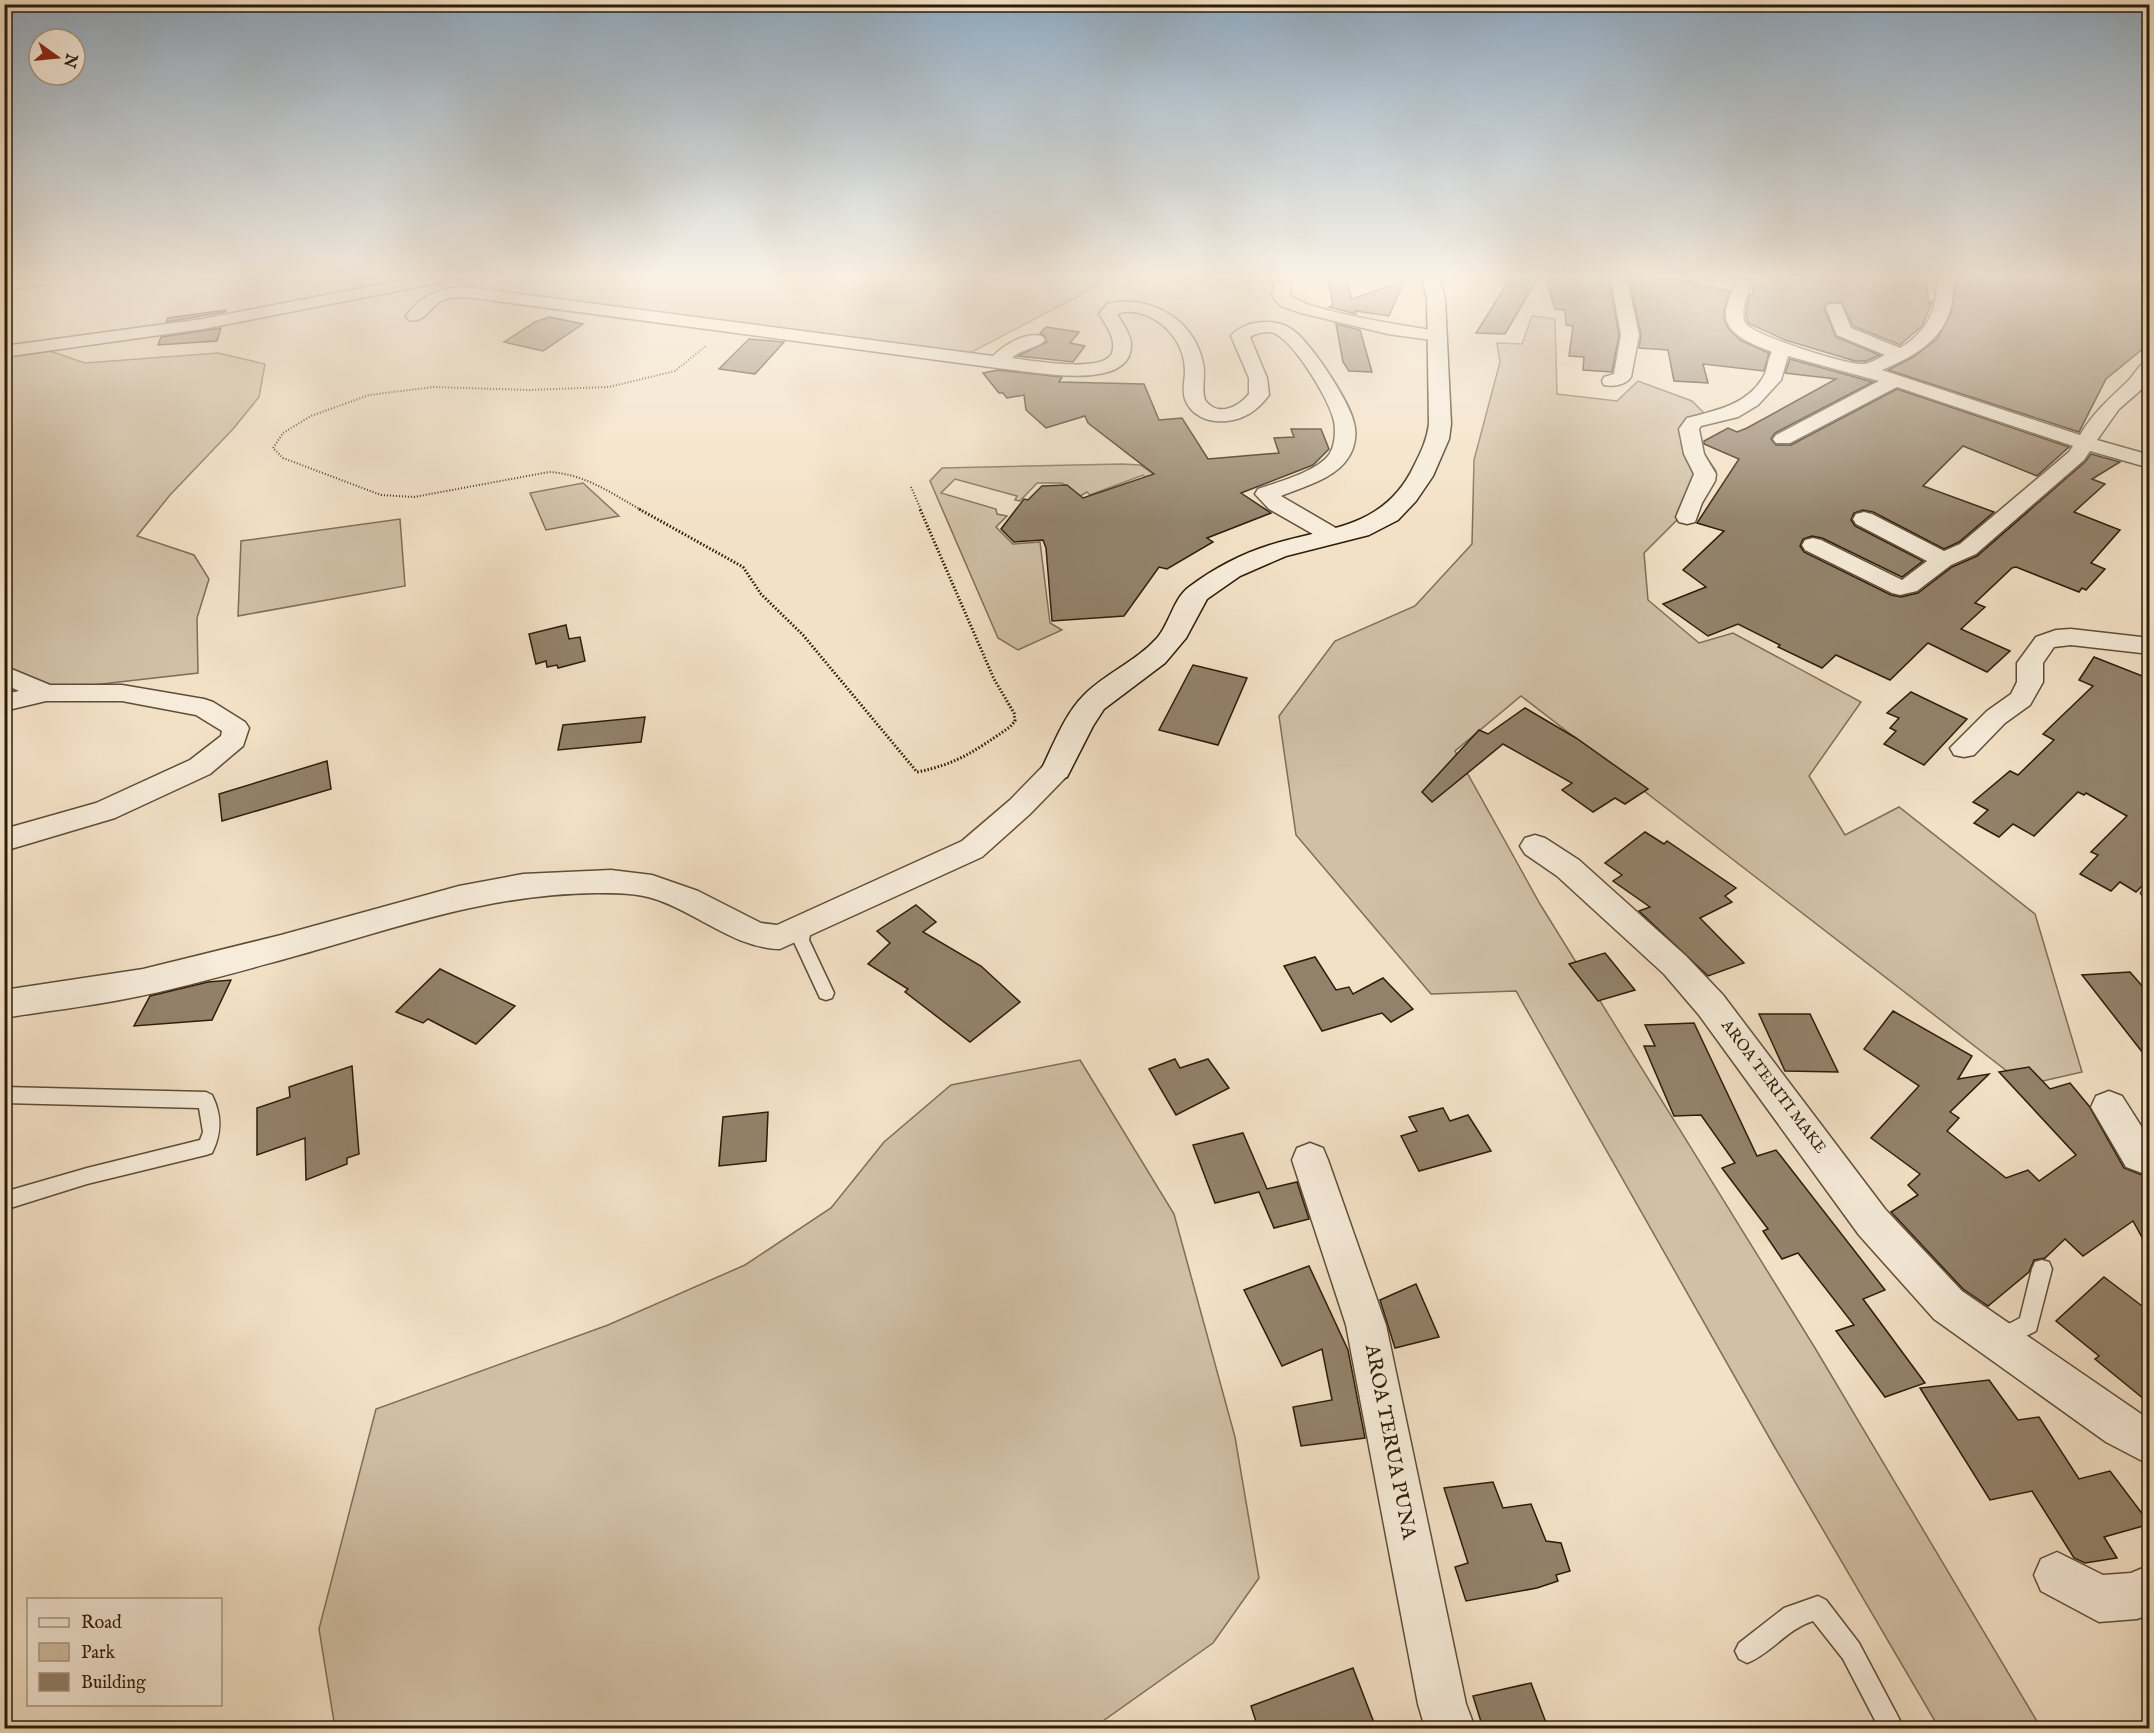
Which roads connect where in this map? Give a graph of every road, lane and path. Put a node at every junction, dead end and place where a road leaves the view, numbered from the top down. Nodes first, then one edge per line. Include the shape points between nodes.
1 (690, 360) edge
2 (980, 360) edge
3 (999, 360) edge
4 (1118, 360) edge
5 (1120, 360) edge
6 (1193, 360) edge
7 (1250, 360) edge
8 (1307, 360) edge
9 (1439, 360) edge
10 (1626, 360) edge
11 (1777, 360) edge
12 (1824, 360) edge
13 (1887, 360) edge
14 (997, 362) junction
15 (2150, 365) edge
16 (1864, 371) junction
17 (1038, 379) dead end
18 (1611, 381) dead end
19 (1894, 381) junction
20 (1783, 440) dead end
21 (2085, 443) junction
22 (2150, 462) edge
23 (911, 487) dead end
24 (1687, 518) dead end
25 (1864, 519) dead end
26 (1333, 536) junction
27 (1813, 545) dead end
28 (1943, 560) junction
29 (2150, 646) edge
30 (4, 674) edge
31 (46, 693) junction
32 (4, 703) edge
33 (1964, 748) dead end
34 (1056, 770) joint
35 (4, 840) edge
36 (1534, 846) dead end
37 (804, 927) junction
38 (826, 993) dead end
39 (4, 1004) edge
40 (4, 1095) edge
41 (2109, 1107) dead end
42 (1310, 1160) dead end
43 (2150, 1160) edge
44 (4, 1201) edge
45 (2042, 1269) dead end
46 (1998, 1340) junction
47 (2150, 1444) edge
48 (2057, 1575) dead end
49 (2150, 1588) edge
50 (1747, 1651) dead end
51 (1450, 1728) edge
52 (1892, 1728) edge

1 - 23 path via 656,377 609,387 434,387 369,395 311,416 283,433 273,448 283,458 391,497 414,497 549,472 581,477 743,567 761,594 810,643 917,772 944,767 970,754 1015,721
2 - 14 street
3 - 14 street
4 - 14 street via 1093,371
5 - 17 street via 1120,370 1106,377
6 - 7 street via 1198,408 1206,414 1225,415 1244,409 1259,395 1258,378
8 - 26 street via 1344,420 1345,441 1339,459 1332,464 1266,494
9 - 26 street via 1438,439 1421,476 1389,514 1359,530
10 - 18 street via 1622,377
11 - 24 street via 1772,380 1751,401 1731,413 1694,422 1689,429 1694,454 1705,474
12 - 16 street
13 - 16 street
15 - 21 street via 2135,386 2112,405
16 - 19 street
19 - 20 street
19 - 21 street
21 - 22 street
21 - 28 street via 2077,456 1991,531 1968,549
25 - 28 street
26 - 34 street via 1277,551 1231,571 1196,594 1161,651 1094,702
27 - 28 street via 1900,588 1910,586
29 - 33 street via 2071,637 2045,642 2030,663 2030,682 2021,699
30 - 31 street
31 - 32 street
31 - 35 street via 122,693 204,708 236,728 233,740 200,767 105,811
34 - 37 street via 972,849
36 - 46 street, AROA TERITI MAKE via 1568,868 1675,965 1711,1005 1872,1222 1948,1305
37 - 38 lane via 801,940
37 - 39 street via 780,937 765,937 662,889 637,884 553,883 441,901 303,942 141,982
40 - 44 lane via 206,1100 212,1132 206,1148 87,1176
41 - 43 street via 2139,1155
42 - 51 street, AROA TERUA PUNA via 1366,1325
45 - 46 lane via 2029,1324
46 - 47 street, AROA TERITI MAKE
48 - 49 street via 2099,1599 2137,1596
50 - 52 lane via 1792,1616 1818,1608 1851,1651

